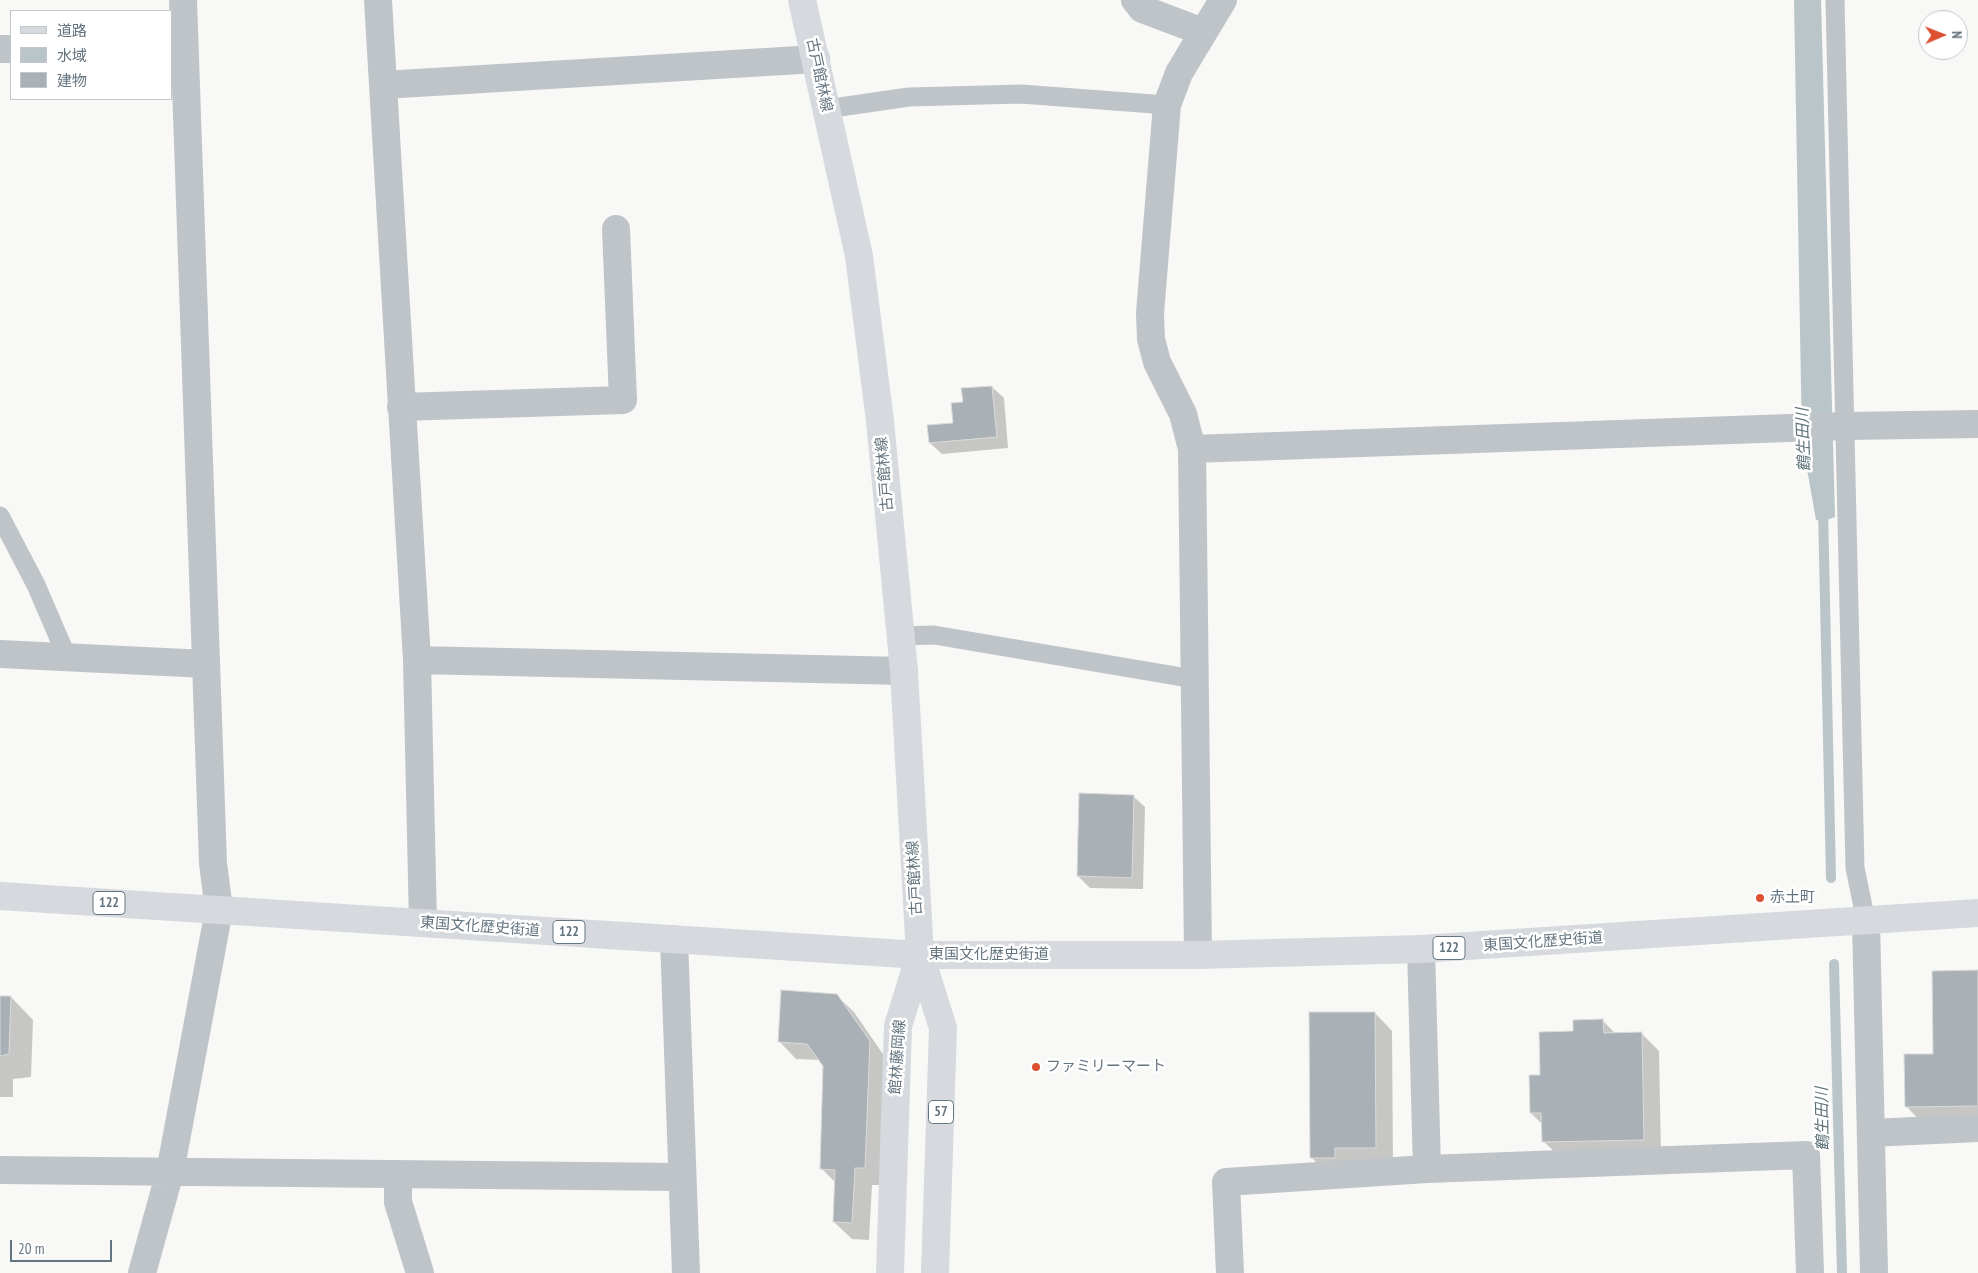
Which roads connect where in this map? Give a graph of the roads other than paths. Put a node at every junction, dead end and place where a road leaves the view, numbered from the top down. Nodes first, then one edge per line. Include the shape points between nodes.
1 (183, 0) edge
2 (378, 0) edge
3 (802, 0) edge
4 (1134, 0) edge
5 (1223, 0) edge
6 (1835, 0) edge
7 (1203, 32) junction
8 (178, 53) edge
9 (816, 59) junction
10 (383, 85) junction
11 (1167, 105) junction
12 (826, 109) junction
13 (616, 229) dead end
14 (401, 407) junction
15 (1978, 424) edge
16 (1846, 426) junction
17 (1192, 449) junction
18 (0, 516) edge
19 (900, 636) junction
20 (0, 654) edge
21 (67, 657) junction
22 (416, 660) junction
23 (206, 664) junction
24 (904, 671) junction
25 (1194, 679) junction
26 (0, 896) edge
27 (218, 910) junction
28 (1978, 913) edge
29 (1866, 921) junction
30 (423, 923) junction
31 (674, 939) junction
32 (1421, 949) junction
33 (920, 955) junction
34 (1198, 955) junction
35 (1978, 1128) edge
36 (1871, 1133) junction
37 (1427, 1169) junction
38 (0, 1170) edge
39 (170, 1172) junction
40 (398, 1174) junction
41 (682, 1177) junction
42 (142, 1273) edge
43 (420, 1273) edge
44 (686, 1273) edge
45 (890, 1273) edge
46 (935, 1273) edge
47 (1230, 1273) edge
48 (1810, 1273) edge
49 (1874, 1273) edge

1 - 8 street
2 - 10 street
3 - 9 main road, 古戸館林線
4 - 7 street via 1142,9
5 - 7 street
6 - 16 lane
7 - 11 street via 1179,73
8 - 23 street
9 - 10 street
9 - 12 main road, 古戸館林線
10 - 14 street
11 - 12 lane via 1021,94 908,97
11 - 17 street via 1150,312 1151,339 1157,362 1183,414
12 - 19 main road, 古戸館林線 via 859,256 880,421
13 - 14 street via 623,400
14 - 22 street
15 - 16 street
16 - 17 street
16 - 29 lane via 1855,868
17 - 25 street
18 - 21 lane via 36,585
19 - 24 main road, 古戸館林線
19 - 25 lane via 934,635
20 - 21 street
21 - 23 street
22 - 24 street
22 - 30 street
23 - 27 street via 213,863
24 - 33 main road, 古戸館林線
25 - 34 street
26 - 27 main road, 東国文化歴史街道 / 122
27 - 30 main road, 東国文化歴史街道 / 122
27 - 39 street
28 - 29 main road, 東国文化歴史街道 / 122
29 - 32 main road, 東国文化歴史街道 / 122
29 - 36 street
30 - 31 main road, 東国文化歴史街道 / 122
31 - 33 main road, 東国文化歴史街道 / 122
31 - 41 street
32 - 34 main road, 東国文化歴史街道 / 122
32 - 37 street
33 - 34 main road, 東国文化歴史街道 / 122
33 - 45 main road, 館林藤岡線 via 898,1026
33 - 46 main road, 57 via 944,1028
35 - 36 street
36 - 49 street
37 - 47 street via 1226,1182
37 - 48 street via 1806,1155
38 - 39 street
39 - 40 street
39 - 42 street
40 - 41 street
40 - 43 street via 398,1202
41 - 44 street

